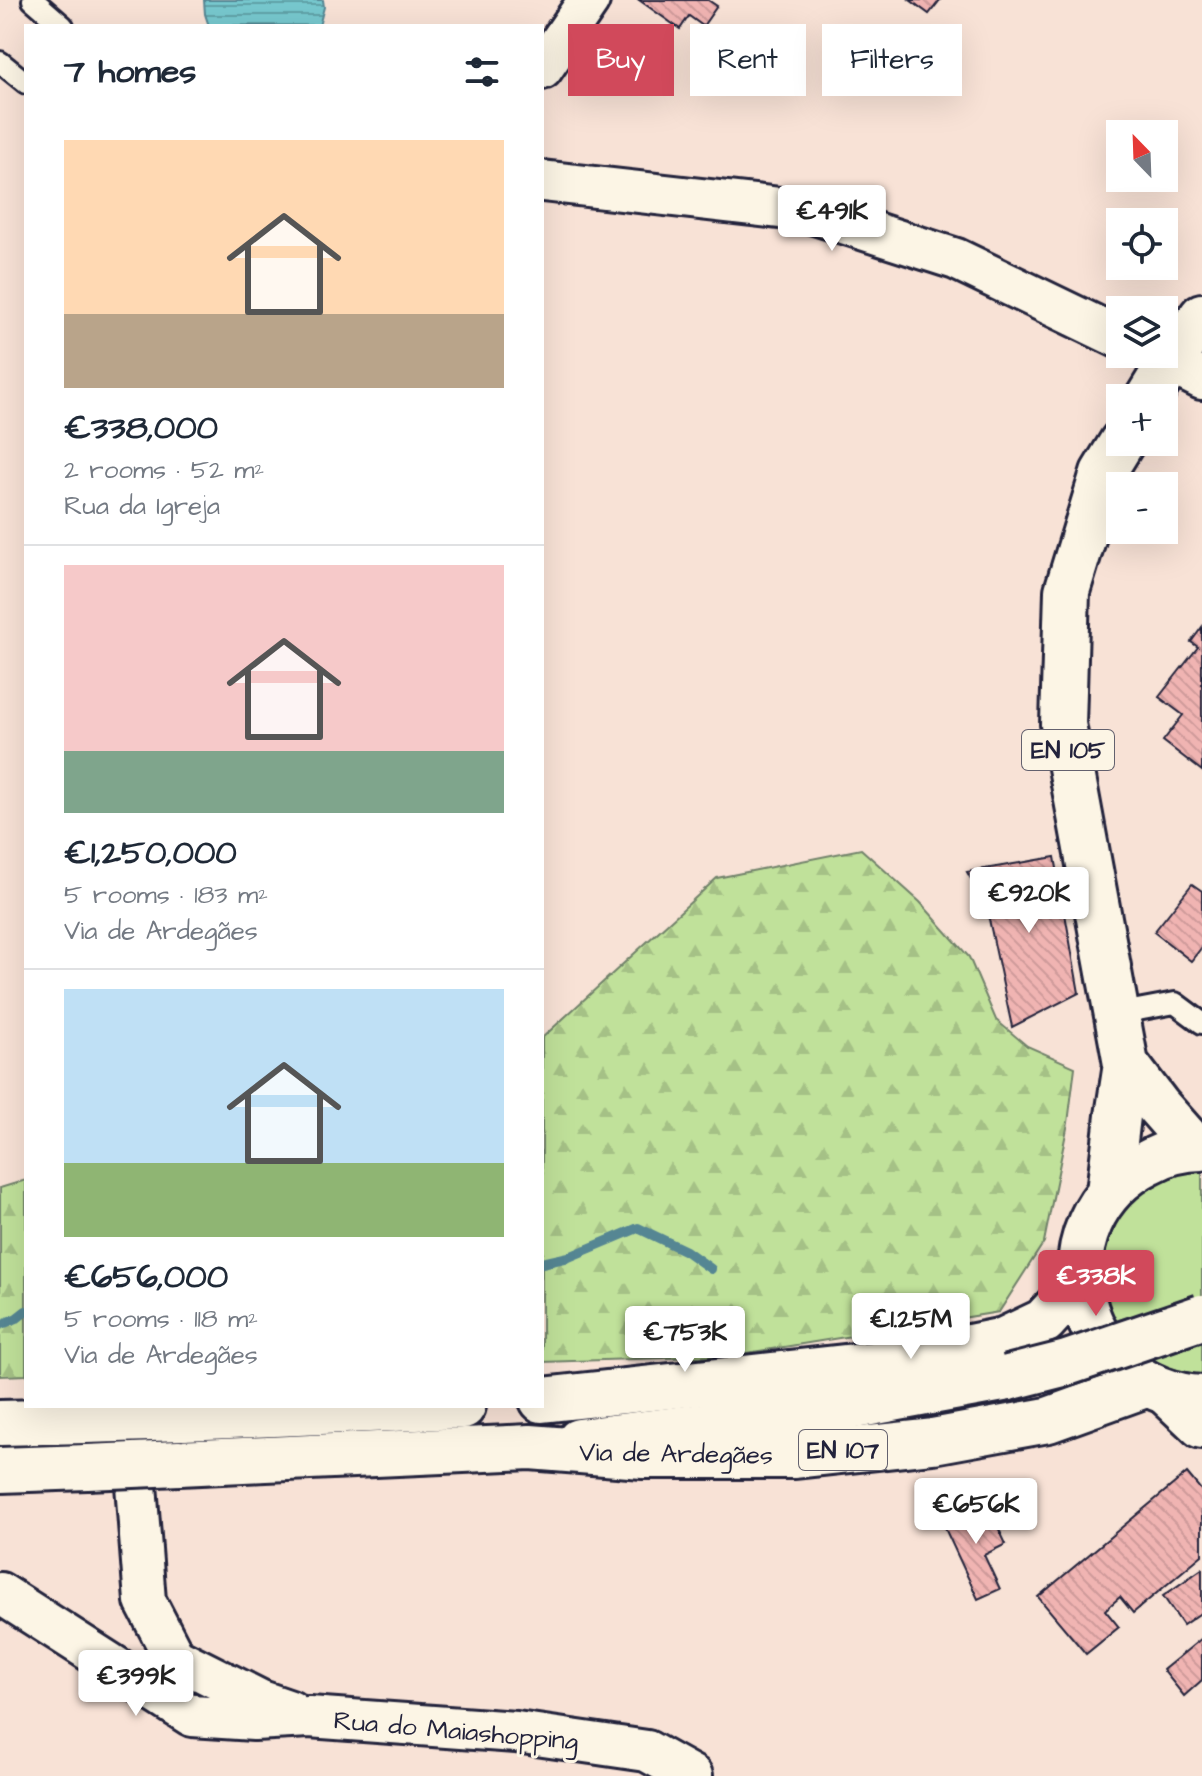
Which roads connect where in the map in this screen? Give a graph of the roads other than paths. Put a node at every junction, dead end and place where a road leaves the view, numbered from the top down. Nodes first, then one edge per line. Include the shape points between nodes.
1 (33, 0) edge
2 (589, 0) edge
3 (61, 24) edge
4 (0, 62) edge
5 (544, 66) edge
6 (24, 81) edge
7 (544, 181) edge
8 (1202, 316) edge
9 (1106, 331) edge
10 (1168, 373) edge
11 (1113, 456) edge
12 (1116, 1014) junction
13 (1202, 1023) edge
14 (1126, 1064) junction
15 (1199, 1148) edge
16 (1109, 1192) junction
17 (1079, 1283) junction
18 (1202, 1317) edge
19 (1172, 1392) edge
20 (544, 1403) edge
21 (544, 1403) edge
22 (129, 1408) edge
23 (400, 1408) edge
24 (826, 1411) junction
25 (0, 1423) edge
26 (1202, 1426) edge
27 (530, 1447) junction
28 (0, 1470) edge
29 (0, 1593) edge
30 (309, 1717) junction
31 (692, 1776) edge

1 - 3 lane
2 - 5 street
4 - 6 lane
7 - 9 street via 806,211 956,259
8 - 10 main road
11 - 12 main road, EN 105 via 1103,473 1067,591 1063,724
12 - 13 lane via 1175,1003
12 - 14 main road, EN 105
14 - 15 main road, EN 105
14 - 16 main road, EN 105
15 - 16 main road, EN 105 via 1163,1154 1133,1169
16 - 17 main road, EN 105 via 1081,1251
17 - 19 main road, EN 105 via 1088,1319 1107,1352 1134,1377
17 - 20 main road, Via de Ardegães / EN 107 via 1044,1321 1004,1340 900,1361
18 - 24 main road, EN 107, bridge via 1008,1378
19 - 26 main road, EN 105
19 - 27 main road, Via de Ardegães / EN 107 via 933,1441 795,1456 643,1456
21 - 24 main road, Via de Ardegães / EN 107
22 - 30 street, Rua do Maiashopping via 145,1601 174,1657 261,1701
23 - 25 main road, bridge
24 - 27 main road, Via de Ardegães / EN 107
27 - 28 main road, Via de Ardegães / EN 107, bridge
29 - 30 street, Rua do Maiashopping via 192,1716
30 - 31 street, Rua do Maiashopping via 516,1732 647,1751

